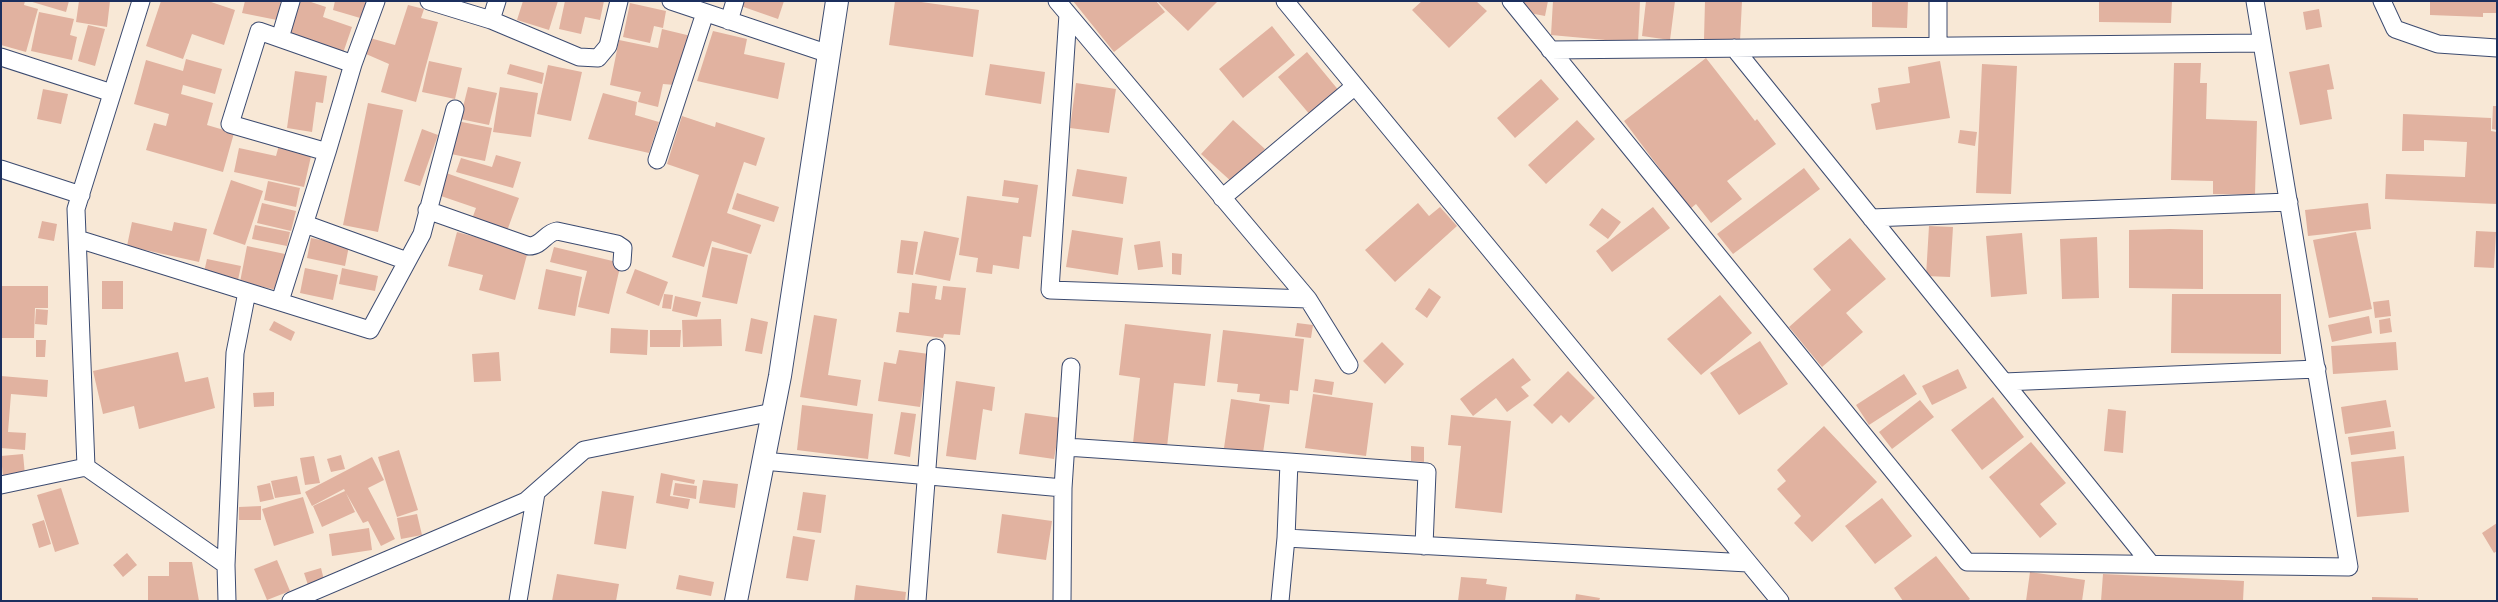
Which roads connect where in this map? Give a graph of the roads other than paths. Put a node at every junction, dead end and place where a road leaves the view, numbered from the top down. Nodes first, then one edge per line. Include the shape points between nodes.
1 (141, 1) edge
2 (292, 1) edge
3 (376, 1) edge
4 (429, 1) edge
5 (497, 1) edge
6 (619, 1) edge
7 (671, 1) edge
8 (735, 1) edge
9 (837, 1) edge
10 (1057, 1) edge
11 (1285, 1) edge
12 (1511, 1) edge
13 (1938, 1) edge
14 (2255, 1) edge
15 (2382, 1) edge
16 (705, 12) junction
17 (1068, 14) junction
18 (491, 20) junction
19 (729, 20) junction
20 (280, 38) junction
21 (2262, 43) junction
22 (1938, 46) junction
23 (1734, 48) junction
24 (2497, 48) edge
25 (1550, 50) junction
26 (829, 54) junction
27 (1, 57) edge
28 (353, 64) junction
29 (1355, 86) junction
30 (112, 93) junction
31 (455, 109) dead end
32 (327, 152) junction
33 (657, 160) dead end
34 (1, 169) edge
35 (81, 195) junction
36 (1222, 198) junction
37 (2289, 202) junction
38 (427, 210) junction
39 (1871, 218) junction
40 (305, 224) junction
41 (78, 239) junction
42 (407, 261) junction
43 (622, 262) dead end
44 (247, 292) junction
45 (1308, 299) junction
46 (280, 301) junction
47 (936, 348) dead end
48 (1349, 365) dead end
49 (1071, 367) dead end
50 (2317, 369) junction
51 (2004, 382) junction
52 (773, 412) junction
53 (1066, 447) junction
54 (764, 461) junction
55 (1289, 462) junction
56 (86, 467) junction
57 (926, 477) junction
58 (1, 486) edge
59 (1063, 488) junction
60 (536, 492) junction
61 (1286, 538) junction
62 (1424, 546) junction
63 (1748, 563) junction
64 (2151, 564) junction
65 (226, 565) junction
66 (227, 601) edge
67 (291, 601) edge
68 (518, 601) edge
69 (736, 601) edge
70 (917, 601) edge
71 (1062, 601) edge
72 (1280, 601) edge
73 (1780, 601) edge

1 - 30 street
2 - 20 street
3 - 28 street
4 - 18 street
5 - 18 street
6 - 18 street via 608,46 598,58 579,57
7 - 16 street
8 - 19 street
9 - 26 street
10 - 17 street
11 - 29 street
12 - 25 street
13 - 22 street
14 - 21 street
15 - 24 street via 2395,28 2438,44
16 - 19 street
16 - 33 street
17 - 36 street
17 - 45 street via 1050,290
19 - 26 street
20 - 28 street
20 - 32 street via 259,31 230,124
21 - 22 street
21 - 37 street
22 - 23 street
23 - 25 street
23 - 39 street
25 - 64 street via 1967,562
26 - 52 street
27 - 30 street
28 - 32 street
29 - 36 street
29 - 63 street
30 - 35 street
31 - 38 street
32 - 40 street
34 - 35 street
35 - 41 street via 76,209
36 - 45 street
37 - 39 street
37 - 50 street
38 - 42 street via 422,234
38 - 43 street via 529,246 557,232 617,244 623,248
39 - 51 street
40 - 42 street
40 - 46 street
41 - 44 street
41 - 56 street
42 - 46 street via 370,330
44 - 46 street
44 - 65 street via 235,353
45 - 48 street
47 - 57 street
49 - 53 street
50 - 51 street
50 - 64 street via 2350,566
51 - 64 street
52 - 54 street
52 - 60 street via 584,450
53 - 55 street
53 - 59 street
54 - 57 street
54 - 69 street
55 - 61 street
55 - 62 street via 1427,472
56 - 58 street
56 - 65 street
57 - 59 street
57 - 70 street
59 - 71 street
60 - 67 street via 526,501
60 - 68 street
61 - 62 street
61 - 72 street
62 - 63 street
63 - 73 street
65 - 66 street

